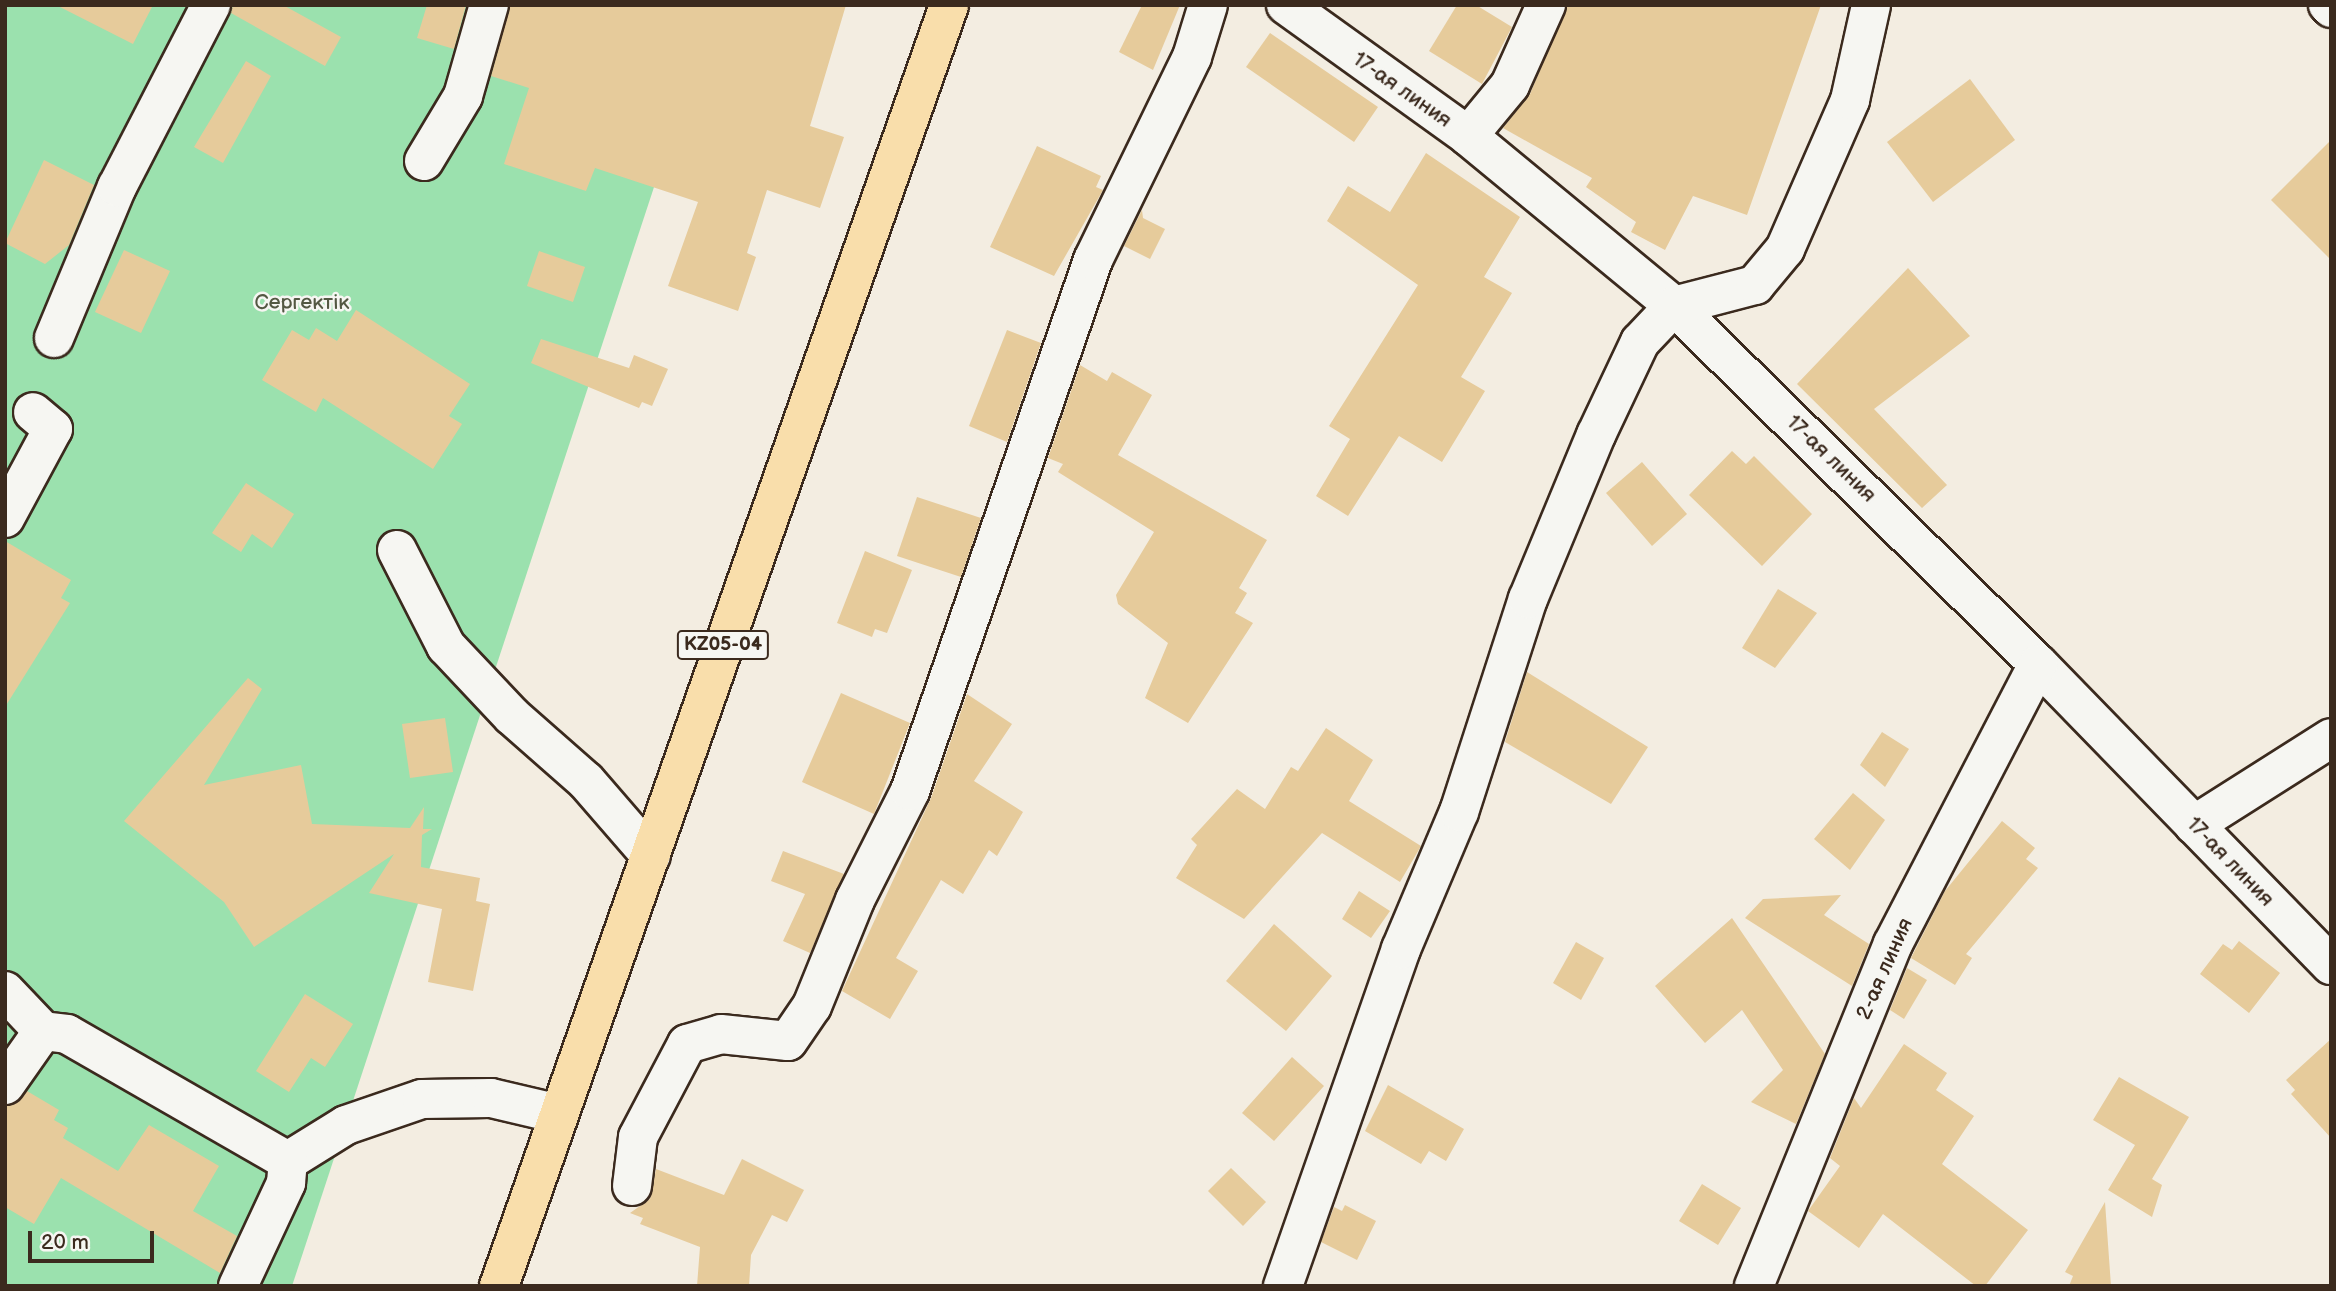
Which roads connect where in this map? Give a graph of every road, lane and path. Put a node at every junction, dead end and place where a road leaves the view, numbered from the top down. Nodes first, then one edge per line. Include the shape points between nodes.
1 (211, 5) edge
2 (489, 5) edge
3 (949, 5) edge
4 (1208, 5) edge
5 (1286, 5) edge
6 (1546, 5) edge
7 (1871, 5) edge
8 (1468, 136) junction
9 (424, 161) dead end
10 (1674, 306) junction
11 (54, 338) dead end
12 (33, 412) dead end
13 (5, 518) edge
14 (397, 550) dead end
15 (2038, 664) junction
16 (2331, 738) edge
17 (2194, 825) junction
18 (651, 856) junction
19 (2331, 965) edge
20 (5, 991) edge
21 (43, 1031) junction
22 (5, 1085) edge
23 (559, 1114) junction
24 (288, 1161) junction
25 (632, 1186) dead end
26 (239, 1286) edge
27 (499, 1286) edge
28 (1283, 1286) edge
29 (1755, 1286) edge

1 - 11 street via 117,187
2 - 9 street via 463,96
3 - 18 main road, KZ05-04
4 - 25 street via 1192,57 1093,260 910,790 855,900 812,1006 788,1041 721,1034 687,1044 638,1137
5 - 8 street, 17-ая линия
6 - 8 street via 1510,85
7 - 10 street via 1850,100 1785,249 1755,285
8 - 10 street, 17-ая линия
10 - 15 street, 17-ая линия
10 - 28 street via 1640,342 1528,599 1459,812 1401,949
12 - 13 street via 53,429
14 - 18 street via 446,646 512,716 586,781
15 - 17 street, 17-ая линия
15 - 29 street, 2-ая линия via 1893,944
16 - 17 street
17 - 19 street, 17-ая линия
18 - 23 main road, KZ05-04
20 - 21 street
21 - 22 street
21 - 24 street via 67,1034
23 - 24 street via 491,1098 422,1100 346,1125
23 - 27 main road, KZ05-04
24 - 26 street via 286,1183

